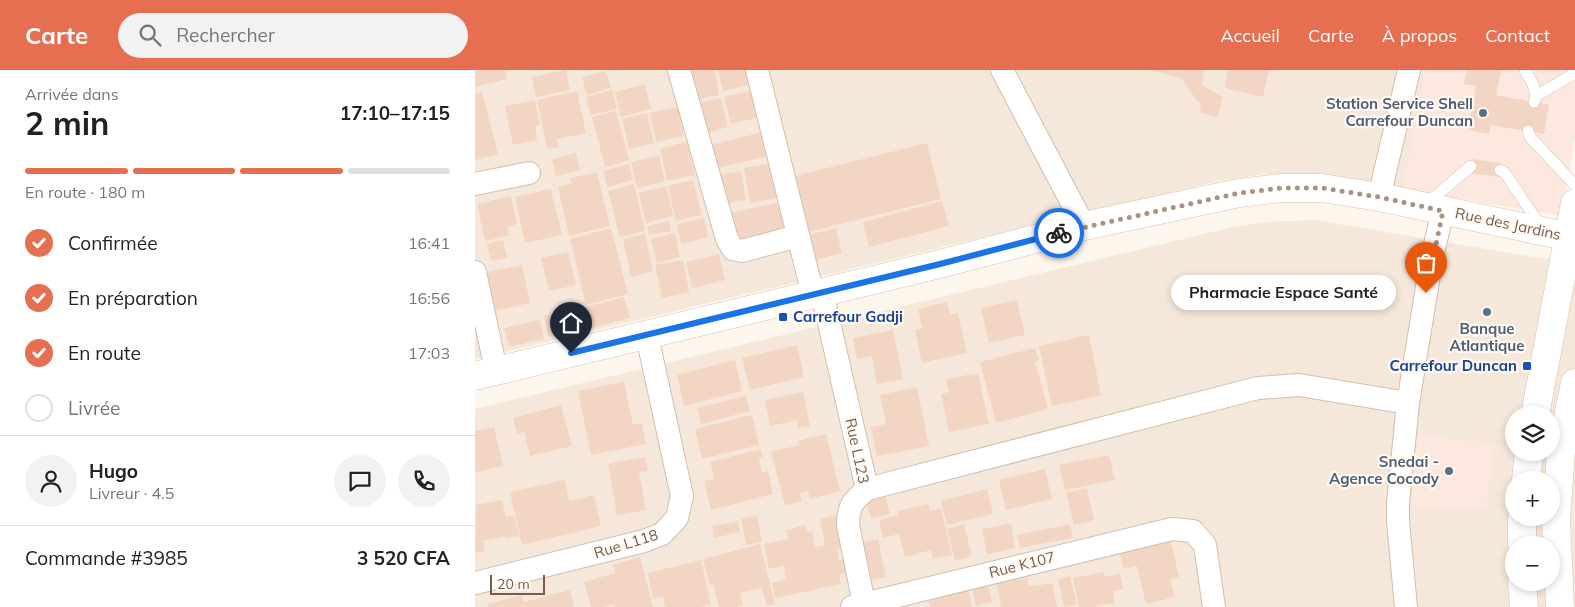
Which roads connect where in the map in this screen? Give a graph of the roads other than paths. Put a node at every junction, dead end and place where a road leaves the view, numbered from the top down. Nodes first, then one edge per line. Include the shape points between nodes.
1 (679, 70) edge
2 (757, 70) edge
3 (1002, 70) edge
4 (1409, 70) edge
5 (1525, 70) edge
6 (1575, 74) edge
7 (1528, 131) dead end
8 (1471, 166) dead end
9 (1500, 170) dead end
10 (529, 173) dead end
11 (475, 184) edge
12 (1575, 185) edge
13 (1379, 197) junction
14 (1575, 203) edge
15 (1433, 209) junction
16 (1084, 226) junction
17 (1563, 235) edge
18 (798, 236) junction
19 (475, 272) edge
20 (817, 293) junction
21 (647, 336) junction
22 (486, 373) edge
23 (1575, 383) edge
24 (1408, 403) junction
25 (1536, 406) edge
26 (867, 489) junction
27 (475, 583) edge
28 (1523, 591) edge
29 (858, 606) edge
30 (1214, 607) edge
31 (1406, 607) edge
32 (1524, 607) edge
33 (1560, 607) edge

1 - 18 street via 727,239 733,249 743,251
2 - 18 street, Rue L123
3 - 16 street
4 - 13 street
5 - 6 lane via 1533,84 1535,99
7 - 12 lane
8 - 15 lane
9 - 17 lane
10 - 11 street
13 - 15 main road, Rue des Jardins
13 - 16 main road, Rue des Jardins via 1322,188 1282,188 1239,193
14 - 17 main road
15 - 17 main road, Rue des Jardins
15 - 24 street via 1432,257
16 - 20 main road, Rue des Jardins
17 - 25 main road
18 - 20 street, Rue L123
19 - 22 street
20 - 21 main road, Rue des Jardins
20 - 26 street, Rue L123
21 - 22 main road, Rue des Jardins
21 - 27 street, Rue L118 via 682,496 677,518 662,534 644,541
23 - 33 main road via 1561,451 1555,520
24 - 26 street via 1299,384 1258,388
24 - 31 street via 1398,503
26 - 29 street, Rue L123 via 852,502 848,513
28 - 32 main road
29 - 30 street, Rue K107 via 1172,529 1193,531 1205,545

